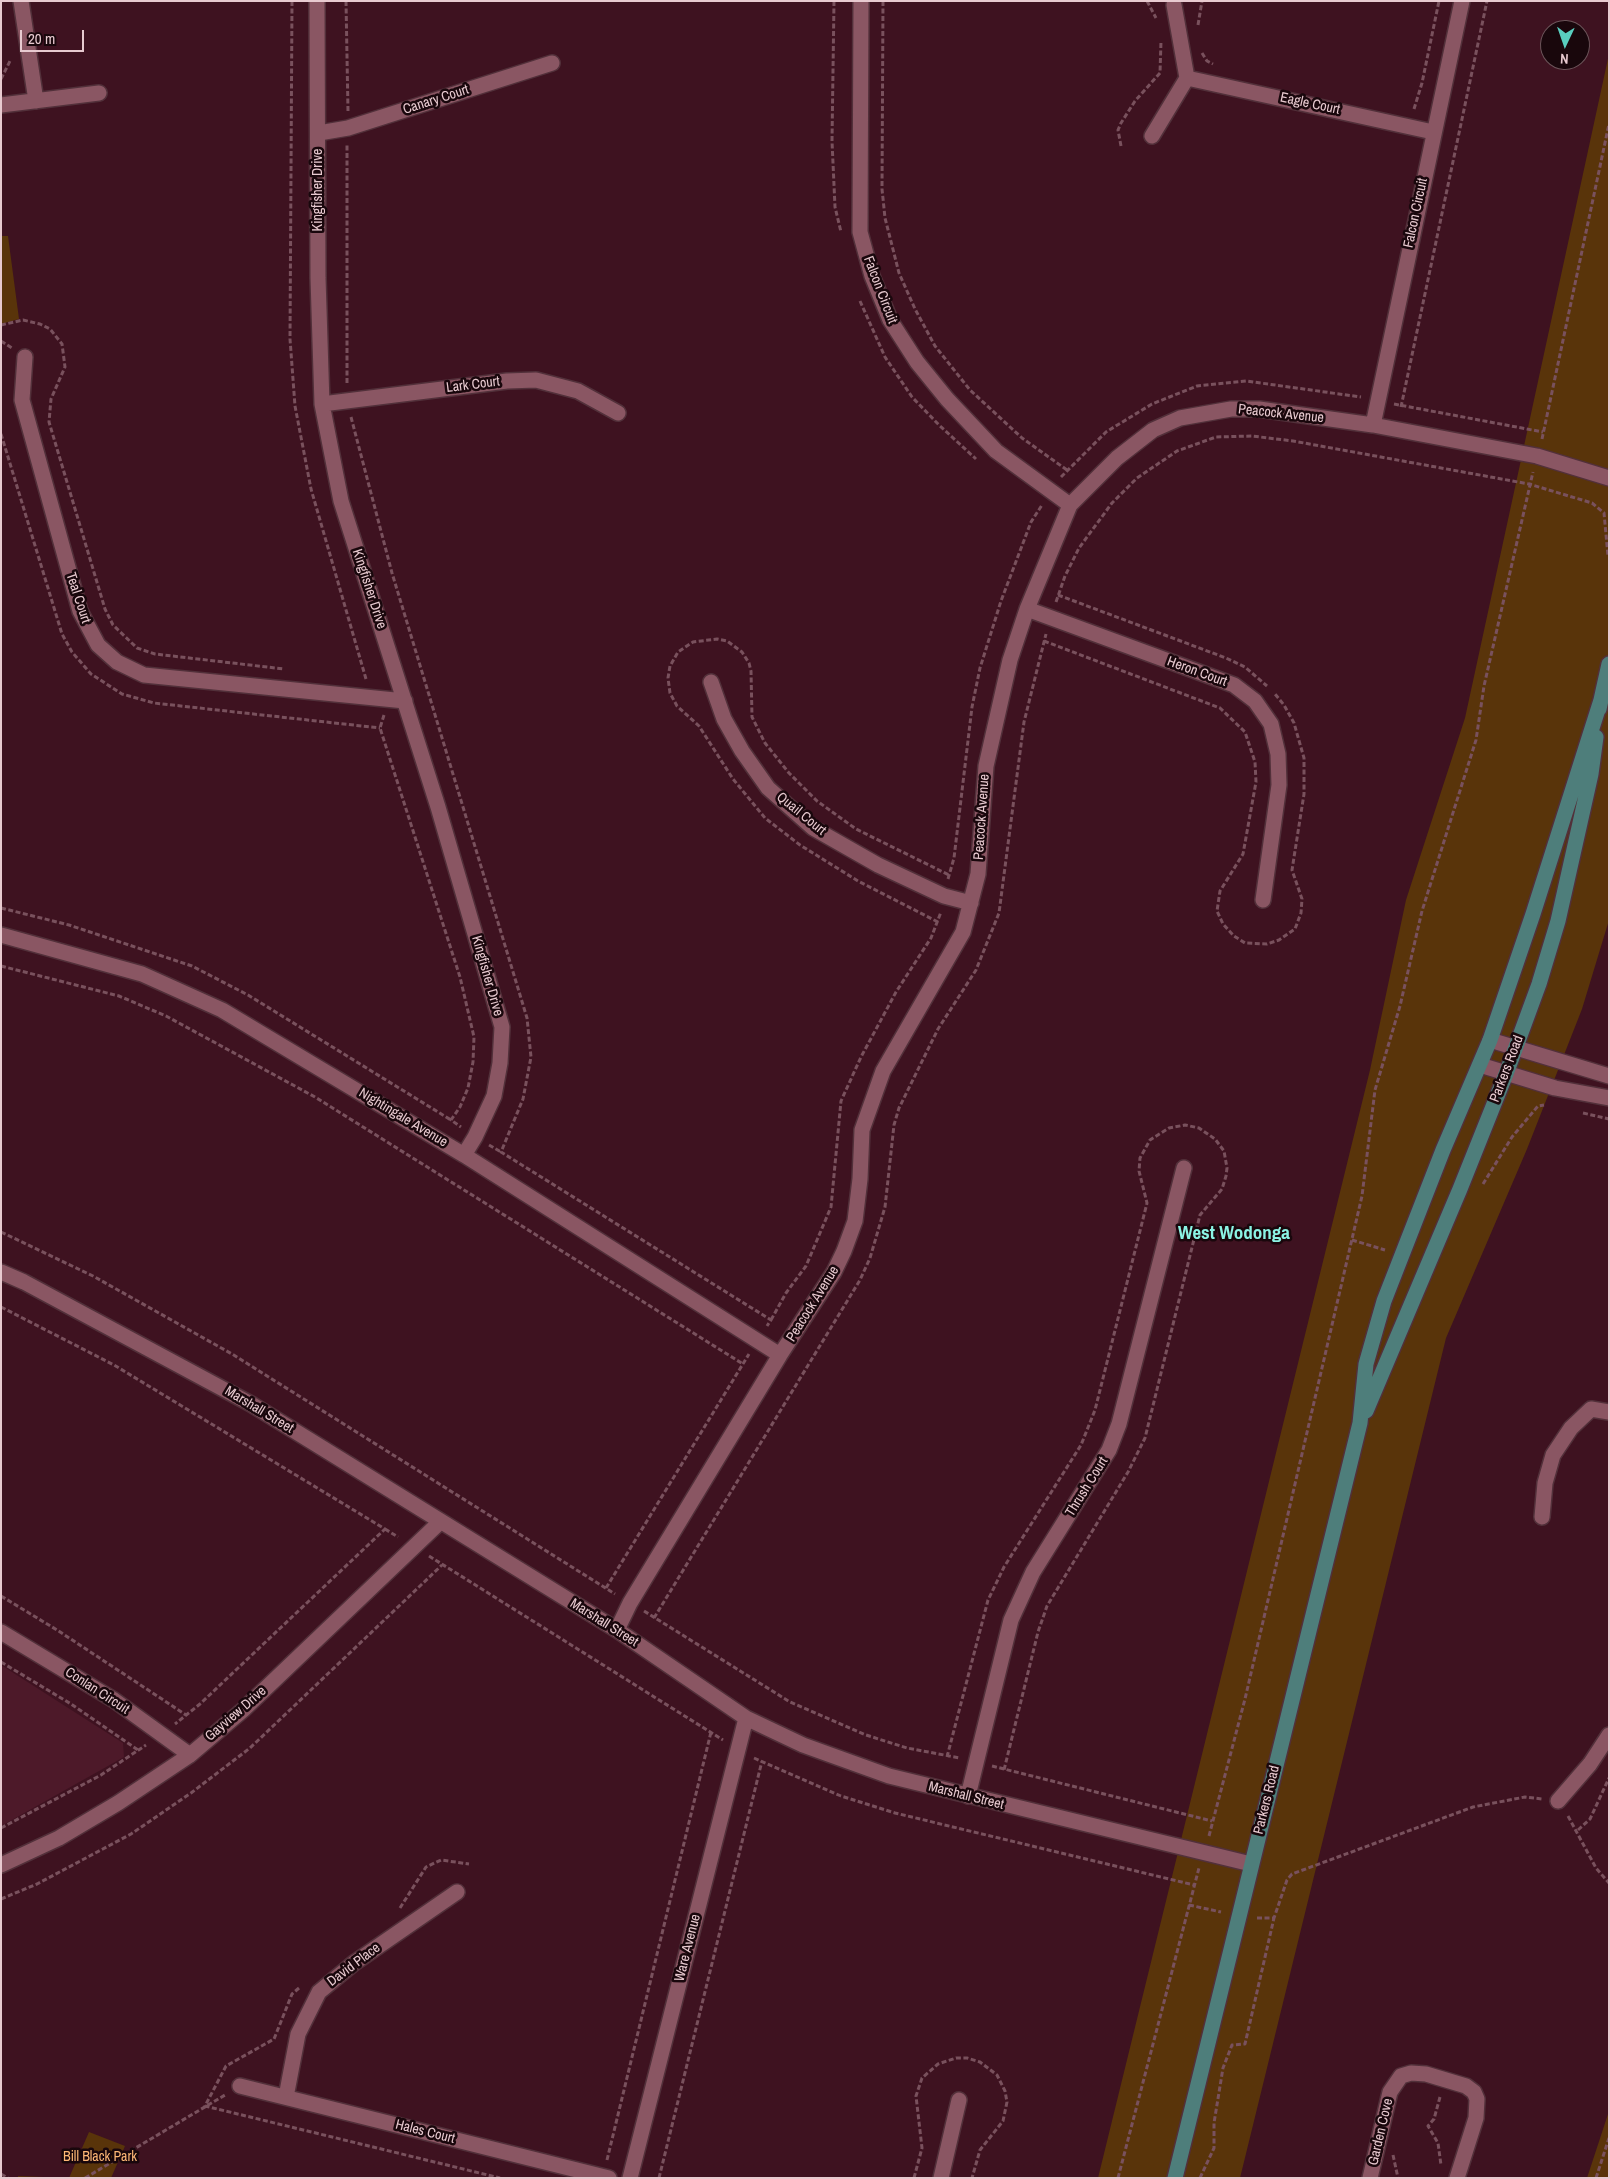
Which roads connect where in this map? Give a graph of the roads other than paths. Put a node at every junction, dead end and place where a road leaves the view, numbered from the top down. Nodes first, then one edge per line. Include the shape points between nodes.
1 (21, 1) edge
2 (317, 1) edge
3 (861, 1) edge
4 (1462, 1) edge
5 (1174, 5) dead end
6 (552, 63) dead end
7 (1187, 78) junction
8 (100, 94) dead end
9 (36, 102) junction
10 (1, 105) edge
11 (1433, 132) junction
12 (319, 133) junction
13 (1152, 136) dead end
14 (25, 357) dead end
15 (322, 404) junction
16 (618, 413) dead end
17 (1373, 424) junction
18 (1609, 478) edge
19 (1070, 505) junction
20 (1027, 609) junction
21 (1609, 664) edge
22 (711, 682) dead end
23 (405, 700) junction
24 (1601, 700) junction
25 (1263, 900) dead end
26 (971, 903) junction
27 (1, 935) edge
28 (1490, 1040) junction
29 (1515, 1049) junction
30 (1480, 1065) junction
31 (1506, 1074) junction
32 (1609, 1076) edge
33 (1609, 1098) edge
34 (464, 1155) junction
35 (1184, 1168) dead end
36 (1, 1272) edge
37 (780, 1355) junction
38 (1609, 1412) edge
39 (1360, 1423) junction
40 (1542, 1517) dead end
41 (440, 1522) junction
42 (617, 1630) junction
43 (1, 1632) edge
44 (746, 1718) junction
45 (1609, 1735) edge
46 (190, 1755) junction
47 (968, 1796) junction
48 (1558, 1801) road end
49 (1251, 1864) junction
50 (1, 1865) edge
51 (457, 1892) dead end
52 (240, 2086) road end
53 (286, 2097) junction
54 (959, 2100) dead end
55 (606, 2177) edge
56 (630, 2178) edge
57 (941, 2178) edge
58 (1175, 2178) edge
59 (1370, 2178) edge
60 (1457, 2178) edge

1 - 9 street
2 - 12 street, Kingfisher Drive
3 - 19 street, Falcon Circuit via 860,232 872,276 890,320 917,362 996,451
4 - 11 street, Falcon Circuit
5 - 7 street
6 - 12 street, Canary Court via 348,128
7 - 11 street, Eagle Court
7 - 13 street
8 - 9 street
9 - 10 street
11 - 17 street, Falcon Circuit
12 - 15 street, Kingfisher Drive via 318,278
14 - 23 street, Teal Court via 22,400 80,612 98,645 117,662 144,675
15 - 16 street, Lark Court via 507,380 536,380 578,391
15 - 23 street, Kingfisher Drive via 341,501
17 - 18 street, Peacock Avenue via 1537,456
17 - 19 street, Peacock Avenue via 1259,409 1231,409 1180,418 1153,430 1117,458
19 - 20 street, Peacock Avenue
20 - 25 street, Heron Court via 1234,685 1254,701 1271,724 1278,754 1279,784
20 - 26 street, Peacock Avenue via 1010,660 986,766 978,874
21 - 24 main road, Parkers Road
22 - 26 street, Quail Court via 724,719 742,751 768,788 813,828 878,865 944,896
23 - 34 street, Kingfisher Drive via 502,1028 494,1096
24 - 28 main road, Parkers Road
24 - 29 main road, Parkers Road via 1591,774 1558,921
26 - 37 street, Peacock Avenue via 956,946 882,1071 862,1130 855,1221 844,1251
27 - 34 street, Nightingale Avenue via 142,974 179,989 222,1010
28 - 29 street
28 - 30 main road, Parkers Road
29 - 31 main road, Parkers Road
29 - 32 street
30 - 31 street
30 - 39 main road, Parkers Road via 1384,1301 1366,1364
31 - 33 street via 1555,1088
31 - 39 main road, Parkers Road
34 - 37 street, Nightingale Avenue
35 - 47 street, Thrush Court via 1120,1424 1105,1457 1021,1594 1011,1620
36 - 41 street, Marshall Street via 251,1404
37 - 42 street, Peacock Avenue via 630,1603
38 - 40 street via 1591,1408 1571,1428 1553,1455 1545,1484
39 - 49 main road, Parkers Road
41 - 42 street, Marshall Street
41 - 46 street, Gayview Drive via 243,1710
42 - 44 street, Marshall Street
43 - 46 street, Conlan Circuit via 114,1700
44 - 47 street, Marshall Street via 856,1765
44 - 56 street, Ware Avenue
45 - 48 street via 1590,1764
46 - 50 street, Gayview Drive via 59,1838
47 - 49 street, Marshall Street
49 - 58 main road, Parkers Road
51 - 53 street, David Place via 354,1963 319,1992 298,2034
52 - 53 street, Hales Court
53 - 55 street, Hales Court
54 - 57 street
59 - 60 street, Garden Cove via 1394,2083 1411,2073 1466,2086 1474,2092 1478,2108

